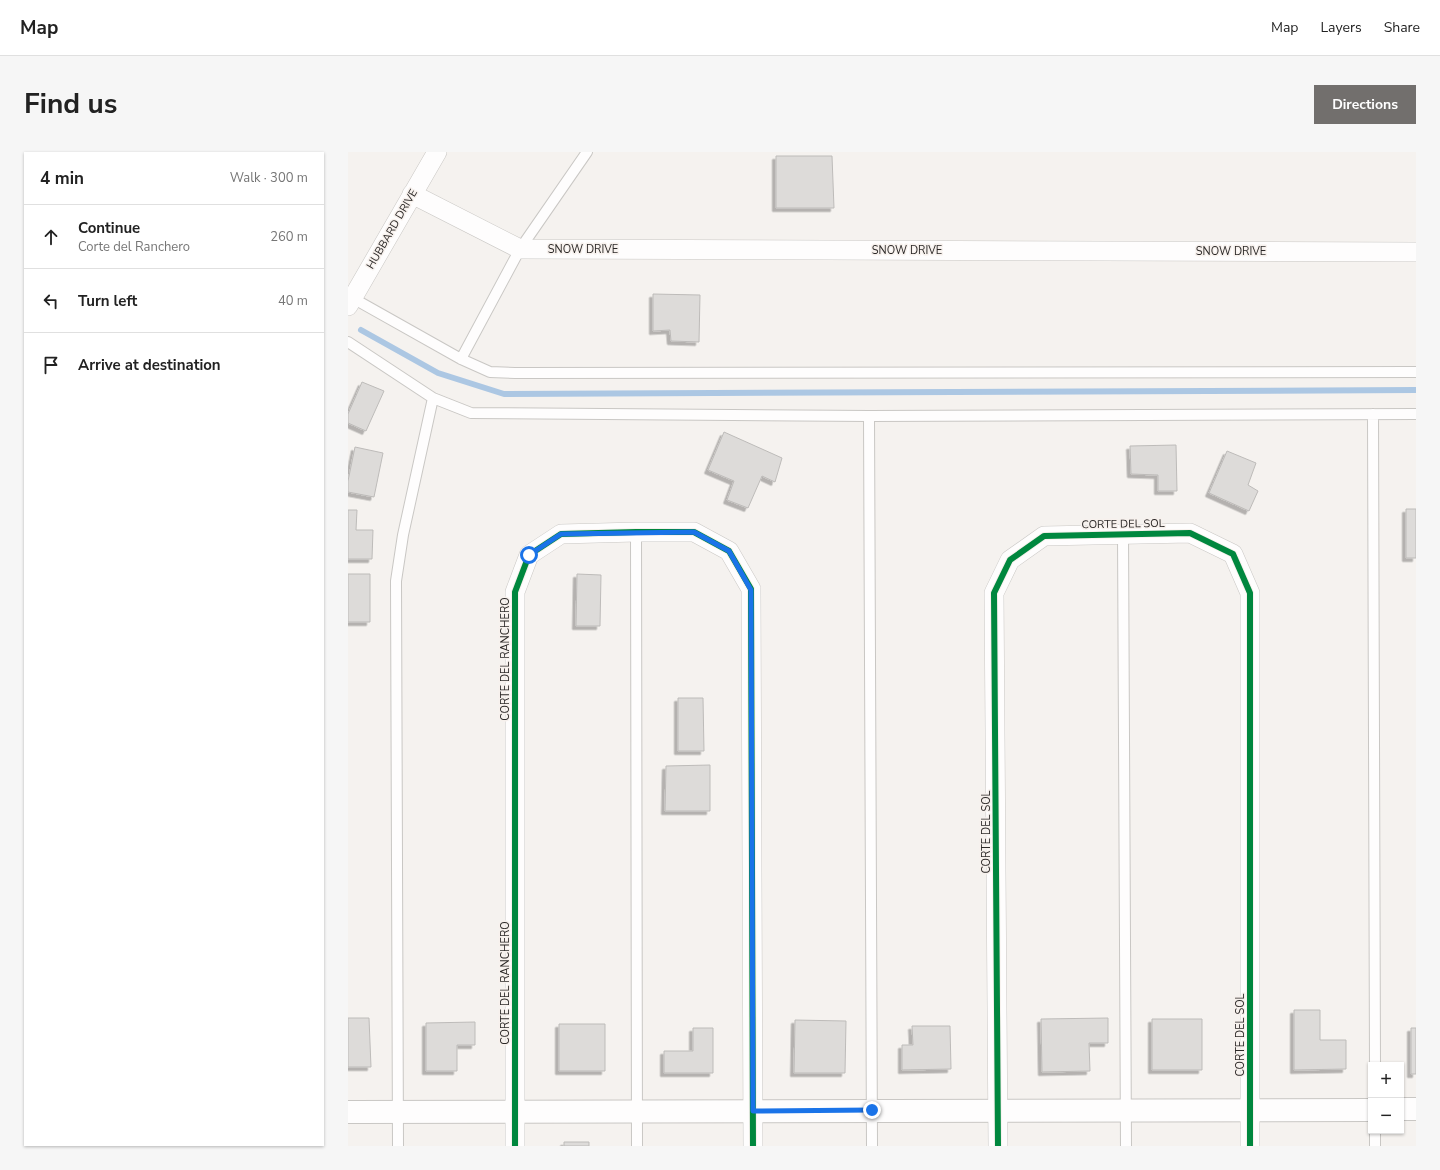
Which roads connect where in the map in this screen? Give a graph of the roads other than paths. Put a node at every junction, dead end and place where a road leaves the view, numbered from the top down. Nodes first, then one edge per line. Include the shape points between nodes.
1 (437, 152) edge
2 (587, 152) edge
3 (412, 194) junction
4 (520, 249) junction
5 (1416, 252) edge
6 (350, 299) edge
7 (348, 342) edge
8 (461, 359) junction
9 (1416, 372) edge
10 (434, 398) junction
11 (1373, 414) junction
12 (1416, 414) edge
13 (869, 416) junction
14 (636, 532) junction
15 (1123, 534) junction
16 (1375, 1062) edge
17 (1416, 1109) edge
18 (872, 1110) junction
19 (998, 1110) junction
20 (1126, 1110) junction
21 (1250, 1110) junction
22 (1368, 1110) edge
23 (1404, 1110) edge
24 (515, 1111) junction
25 (637, 1111) junction
26 (753, 1111) junction
27 (348, 1112) edge
28 (398, 1112) junction
29 (1375, 1134) edge
30 (398, 1146) edge
31 (515, 1146) edge
32 (637, 1146) edge
33 (753, 1146) edge
34 (872, 1146) edge
35 (998, 1146) edge
36 (1126, 1146) edge
37 (1250, 1146) edge
38 (1375, 1146) edge

1 - 3 street, HUBBARD DRIVE
2 - 4 lane
3 - 4 street, SNOW DRIVE
3 - 6 street, HUBBARD DRIVE
4 - 5 street, SNOW DRIVE
4 - 8 lane
6 - 8 lane
7 - 10 lane
8 - 9 lane via 490,372 515,374
10 - 13 lane via 471,413
10 - 28 lane via 403,535 396,581
11 - 12 lane
11 - 13 lane
11 - 16 lane
13 - 18 lane
14 - 24 street, CORTE DEL RANCHERO via 561,534 529,555 514,592
14 - 25 lane
14 - 26 street, CORTE DEL RANCHERO via 694,532 729,551 751,590
15 - 19 street, CORTE DEL SOL via 1044,536 1010,560 994,593
15 - 20 lane
15 - 21 street, CORTE DEL SOL via 1190,533 1233,554 1250,593
17 - 23 street
18 - 19 street
18 - 26 street
18 - 34 lane
19 - 20 street
19 - 35 street, CORTE DEL SOL
20 - 21 street
20 - 36 lane
21 - 22 street
21 - 37 street, CORTE DEL SOL
24 - 25 street
24 - 28 street
24 - 31 street, CORTE DEL RANCHERO
25 - 26 street
25 - 32 lane
26 - 33 street, CORTE DEL RANCHERO
27 - 28 street
28 - 30 lane
29 - 38 lane

